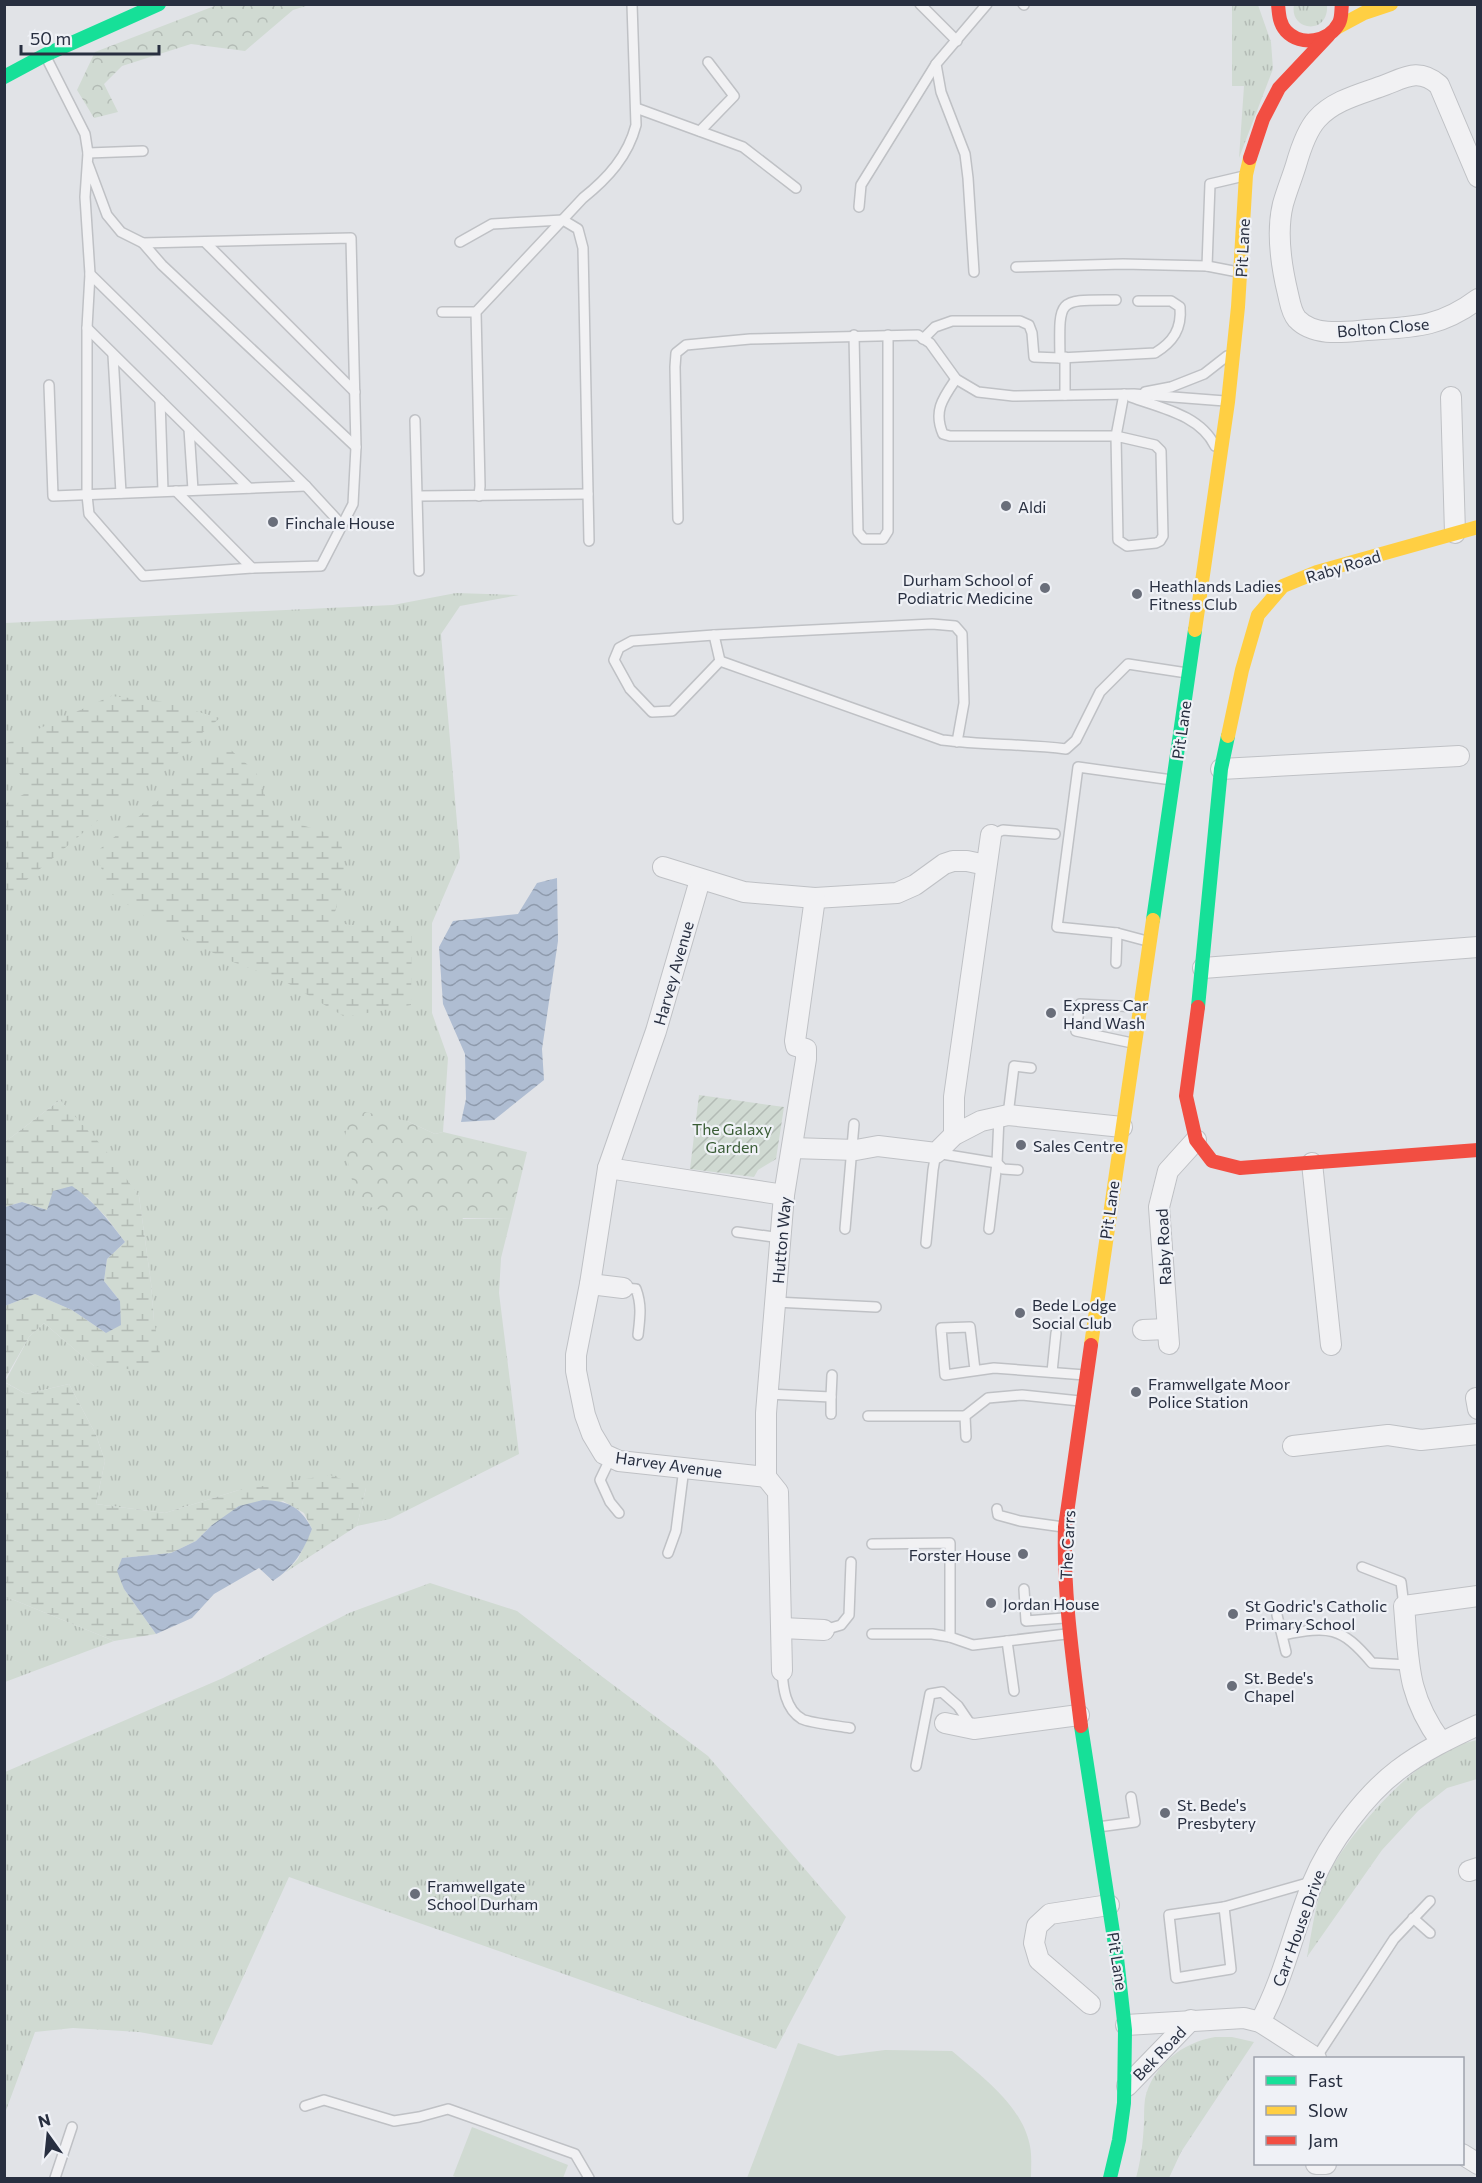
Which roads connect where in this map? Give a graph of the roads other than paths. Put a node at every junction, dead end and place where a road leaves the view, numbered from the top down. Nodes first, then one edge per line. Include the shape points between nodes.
1 (159, 4) edge
2 (632, 4) edge
3 (920, 4) edge
4 (987, 4) edge
5 (1342, 4) edge
6 (1391, 4) edge
7 (1277, 10) edge
8 (1332, 32) junction
9 (957, 41) junction
10 (1282, 50) dead end
11 (45, 55) junction
12 (708, 62) dead end
13 (936, 64) junction
14 (1281, 69) dead end
15 (4, 77) edge
16 (1279, 88) junction
17 (636, 108) junction
18 (700, 131) junction
19 (143, 151) dead end
20 (88, 158) junction
21 (1246, 175) junction
22 (1478, 177) edge
23 (796, 188) dead end
24 (859, 207) dead end
25 (563, 220) junction
26 (460, 242) dead end
27 (143, 243) junction
28 (204, 243) junction
29 (1207, 266) junction
30 (1016, 267) dead end
31 (974, 272) dead end
32 (1240, 273) junction
33 (90, 274) junction
34 (1478, 299) edge
35 (1116, 300) dead end
36 (1138, 301) dead end
37 (442, 312) dead end
38 (476, 312) junction
39 (87, 328) junction
40 (854, 335) junction
41 (888, 335) junction
42 (923, 339) junction
43 (1233, 350) junction
44 (113, 355) junction
45 (1063, 357) junction
46 (956, 379) junction
47 (49, 385) dead end
48 (355, 392) junction
49 (1128, 394) junction
50 (1065, 395) junction
51 (1451, 397) dead end
52 (160, 400) junction
53 (1228, 402) junction
54 (415, 420) dead end
55 (189, 429) junction
56 (1116, 436) junction
57 (356, 447) junction
58 (1220, 456) junction
59 (306, 486) junction
60 (249, 488) junction
61 (193, 490) junction
62 (163, 491) junction
63 (176, 491) junction
64 (121, 493) junction
65 (588, 494) junction
66 (87, 495) junction
67 (418, 496) junction
68 (479, 496) junction
69 (678, 519) dead end
70 (342, 525) junction
71 (1478, 527) edge
72 (1455, 533) junction
73 (589, 541) dead end
74 (252, 568) junction
75 (419, 571) dead end
76 (714, 635) junction
77 (720, 661) junction
78 (1189, 673) junction
79 (957, 742) junction
80 (1459, 756) dead end
81 (1221, 769) junction
82 (1174, 780) junction
83 (1055, 834) dead end
84 (991, 835) joint
85 (986, 865) junction
86 (663, 867) dead end
87 (700, 880) junction
88 (815, 898) junction
89 (1117, 933) junction
90 (1149, 941) junction
91 (1478, 947) edge
92 (1116, 963) dead end
93 (1203, 968) junction
94 (1140, 1007) junction
95 (1134, 1043) junction
96 (1031, 1068) dead end
97 (1003, 1116) junction
98 (854, 1124) dead end
99 (1122, 1126) junction
100 (954, 1135) junction
101 (1196, 1140) junction
102 (792, 1148) junction
103 (851, 1150) junction
104 (1478, 1150) edge
105 (936, 1152) junction
106 (997, 1163) junction
107 (1312, 1163) junction
108 (608, 1168) junction
109 (1018, 1170) dead end
110 (784, 1195) junction
111 (845, 1229) dead end
112 (989, 1229) dead end
113 (737, 1232) dead end
114 (781, 1238) junction
115 (926, 1243) dead end
116 (590, 1284) junction
117 (623, 1288) joint
118 (776, 1302) junction
119 (876, 1307) dead end
120 (1143, 1330) dead end
121 (1056, 1333) dead end
122 (638, 1335) dead end
123 (1331, 1346) dead end
124 (975, 1371) junction
125 (1052, 1372) junction
126 (1086, 1375) junction
127 (832, 1376) dead end
128 (767, 1394) junction
129 (831, 1397) junction
130 (1083, 1401) junction
131 (831, 1414) dead end
132 (868, 1416) dead end
133 (965, 1416) junction
134 (1478, 1434) edge
135 (966, 1437) dead end
136 (1293, 1446) dead end
137 (611, 1457) junction
138 (684, 1468) junction
139 (766, 1477) junction
140 (997, 1509) dead end
141 (619, 1513) dead end
142 (1065, 1527) junction
143 (872, 1544) dead end
144 (668, 1553) dead end
145 (851, 1562) dead end
146 (1362, 1567) dead end
147 (1024, 1589) dead end
148 (1478, 1596) edge
149 (1404, 1606) junction
150 (1278, 1615) dead end
151 (1066, 1618) junction
152 (782, 1628) junction
153 (824, 1630) joint
154 (872, 1634) dead end
155 (1067, 1634) junction
156 (1283, 1635) junction
157 (950, 1637) junction
158 (1007, 1641) junction
159 (1286, 1652) dead end
160 (1409, 1665) junction
161 (782, 1671) joint
162 (1014, 1691) dead end
163 (1079, 1715) junction
164 (945, 1723) dead end
165 (1478, 1725) edge
166 (850, 1728) dead end
167 (974, 1729) junction
168 (1441, 1742) junction
169 (1083, 1745) joint
170 (916, 1766) dead end
171 (1131, 1797) dead end
172 (1095, 1827) junction
173 (1314, 1881) junction
174 (1430, 1901) dead end
175 (1109, 1905) junction
176 (1224, 1907) junction
177 (1413, 1918) junction
178 (1430, 1933) dead end
179 (1090, 2004) dead end
180 (1191, 2020) junction
181 (1260, 2022) junction
182 (1126, 2025) junction
183 (1314, 2057) edge
184 (1317, 2057) edge
185 (1127, 2086) junction
186 (305, 2106) dead end
187 (72, 2127) dead end
188 (1464, 2155) edge
189 (1478, 2164) edge
190 (55, 2178) edge
191 (589, 2178) edge
192 (1110, 2178) edge

1 - 11 street
2 - 17 lane
3 - 9 lane
4 - 9 lane
5 - 8 street via 1341,18
6 - 8 street via 1364,13
7 - 8 street via 1285,30 1300,40 1310,42
7 - 10 street
8 - 16 street, Pit Lane
9 - 13 lane
11 - 15 street
11 - 20 lane via 85,134
12 - 18 lane via 734,96
13 - 24 lane via 861,185
13 - 31 lane via 941,92 964,154
14 - 16 street, Pit Lane
16 - 21 street, Pit Lane via 1263,119
17 - 18 lane
17 - 25 lane via 634,133 624,157
18 - 23 lane via 743,147
19 - 20 lane
20 - 27 lane via 107,214 121,232
20 - 33 lane via 85,197
21 - 29 lane via 1210,184
21 - 32 street, Pit Lane
22 - 34 street, Bolton Close via 1439,85 1429,77 1412,74 1335,104 1316,120 1300,152 1283,205 1280,233 1291,306 1298,319 1309,327 1332,333 1419,327 1442,321
25 - 26 lane via 492,224
25 - 38 lane
25 - 65 lane via 578,229 584,248
27 - 28 lane
27 - 57 lane
28 - 48 lane
28 - 48 lane via 351,238
29 - 30 lane
29 - 32 lane
32 - 43 street, Pit Lane
33 - 39 lane
33 - 59 lane
35 - 45 lane via 1074,300 1065,305 1059,321
36 - 45 lane via 1171,301 1180,307 1178,332 1165,347 1155,353
37 - 38 lane
38 - 68 lane
39 - 44 lane
39 - 66 lane
40 - 41 lane
40 - 41 lane via 858,532 864,539 883,539 888,531
40 - 69 lane via 686,345 676,353
41 - 42 lane via 918,335
42 - 45 lane via 935,327 952,321 1020,321 1029,325 1034,357
42 - 46 lane via 941,356
43 - 49 lane via 1204,374 1171,387
43 - 53 street, Pit Lane
44 - 52 lane
44 - 64 lane
45 - 50 lane
46 - 50 lane via 978,392
46 - 56 lane via 939,403 944,434
47 - 66 lane via 53,496
48 - 57 lane
49 - 50 lane
49 - 53 lane
49 - 56 lane
49 - 58 lane via 1191,419 1211,437
51 - 72 street
52 - 55 lane
52 - 62 lane
53 - 58 street, Pit Lane
54 - 67 lane
55 - 60 lane
55 - 61 lane
56 - 56 lane via 1155,445 1161,451 1163,536 1156,543 1127,546 1118,540
57 - 70 lane via 353,504
58 - 78 street, Pit Lane
59 - 60 lane
59 - 70 lane
60 - 61 lane
61 - 63 lane
62 - 63 lane
62 - 64 lane
63 - 74 lane
64 - 66 lane
65 - 68 lane
65 - 73 lane
66 - 74 lane via 89,514 143,576
67 - 68 lane
67 - 75 lane
70 - 74 lane via 321,566
71 - 72 street, Raby Road
72 - 81 street, Raby Road via 1317,572 1283,586 1258,615
76 - 77 lane
76 - 77 lane via 632,641 619,648 614,660 630,689 652,712 672,711
76 - 79 lane via 955,626 962,634 964,703
77 - 79 lane
78 - 79 lane via 1128,664 1100,692 1076,740 1066,749
78 - 82 street, Pit Lane
80 - 81 street
81 - 93 street, Raby Road
82 - 89 lane via 1078,767 1057,927
82 - 90 street, Pit Lane
83 - 84 lane via 1003,830
84 - 85 street
85 - 88 street via 953,861 897,893
85 - 100 street via 954,1097
86 - 87 street
87 - 88 street via 744,892
87 - 108 street, Harvey Avenue via 656,1031
88 - 102 street via 795,1041 796,1046 806,1049 806,1059
89 - 90 lane
89 - 92 lane
90 - 94 street, Pit Lane
91 - 93 street
93 - 101 street, Raby Road via 1186,1096
94 - 95 street, Pit Lane
94 - 95 lane via 1080,1004 1076,1031
95 - 99 street, Pit Lane
96 - 97 lane via 1014,1066
97 - 99 street
97 - 100 street via 981,1121
97 - 106 lane
98 - 103 lane
99 - 126 street, Pit Lane
100 - 105 street
101 - 107 street, Raby Road via 1212,1161 1240,1168
101 - 120 street, Raby Road via 1168,1171 1159,1207 1168,1337
102 - 103 street
102 - 110 street, Hutton Way
103 - 105 street via 878,1146
103 - 111 lane
104 - 107 street, Raby Road
105 - 106 lane
105 - 115 lane
106 - 109 lane
106 - 112 lane
107 - 123 street
108 - 110 street
108 - 116 street, Harvey Avenue
110 - 114 street, Hutton Way
113 - 114 lane
114 - 118 street, Hutton Way
116 - 117 street
116 - 137 street, Harvey Avenue via 576,1371 592,1434 604,1454
117 - 122 lane via 636,1289 641,1305
118 - 119 lane
118 - 128 street, Hutton Way
121 - 125 lane
124 - 124 lane via 970,1327 941,1328 945,1375
124 - 125 lane via 994,1368
125 - 126 lane
126 - 130 street, The Carrs
127 - 129 lane
128 - 129 lane
128 - 139 street, Hutton Way
129 - 131 lane
130 - 133 lane via 1022,1395 988,1398
130 - 142 street, The Carrs
132 - 133 lane
133 - 135 lane
134 - 136 street via 1421,1440 1388,1435
137 - 138 street, Harvey Avenue
137 - 141 lane via 600,1480
138 - 139 street, Harvey Avenue
138 - 144 lane via 676,1531
139 - 152 street, Hutton Way via 778,1492
140 - 142 lane via 998,1515 1020,1521
142 - 151 street, The Carrs
143 - 157 lane via 950,1543
145 - 153 lane via 849,1615 840,1625
146 - 149 lane via 1401,1582
147 - 151 lane via 1026,1621
148 - 149 street
149 - 160 street
150 - 156 lane
151 - 155 street, The Carrs
152 - 153 street
152 - 161 street, Hutton Way
154 - 157 lane
155 - 158 lane
155 - 163 street, The Carrs
156 - 159 lane
156 - 160 lane via 1308,1630 1336,1631 1355,1643 1372,1663
157 - 158 lane via 973,1645
158 - 162 lane
160 - 168 street via 1420,1709
161 - 166 lane via 783,1693 802,1719
163 - 167 street
163 - 169 street, The Carrs
164 - 167 street
165 - 168 street, Carr House Drive
167 - 170 lane via 942,1692 930,1694
168 - 173 street, Carr House Drive via 1397,1771 1363,1805 1341,1832
169 - 172 street, Pit Lane
171 - 172 lane via 1135,1822
172 - 175 street, Pit Lane
173 - 176 lane
173 - 181 street, Carr House Drive via 1277,1986
174 - 177 lane
175 - 179 street via 1050,1914 1037,1926 1034,1944 1039,1960
175 - 182 street, Pit Lane
176 - 176 lane via 1231,1969 1176,1978 1169,1915
177 - 178 lane
177 - 184 lane via 1394,1939
180 - 181 street, Bek Road via 1244,2018
180 - 182 street, Bek Road
180 - 185 street, Bek Road
181 - 183 street, Bek Road
182 - 185 street, Pit Lane
185 - 192 street, Pit Lane
186 - 191 lane via 324,2100 394,2121 448,2109 575,2154
187 - 190 lane
188 - 189 street

